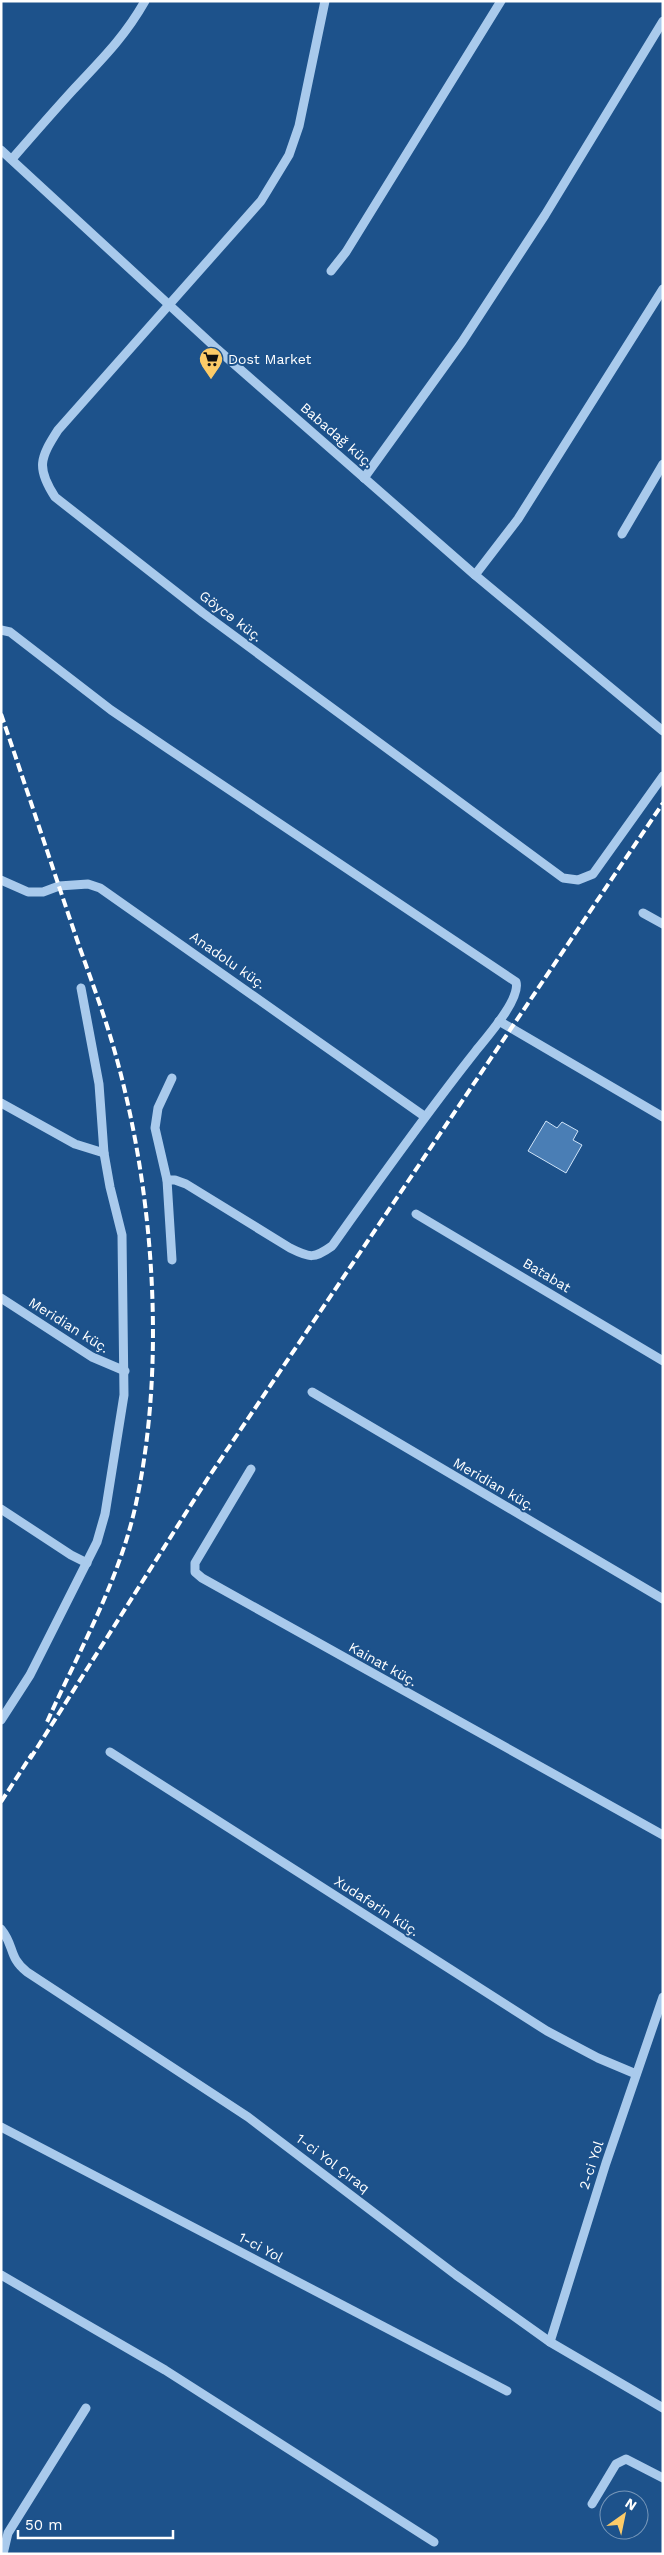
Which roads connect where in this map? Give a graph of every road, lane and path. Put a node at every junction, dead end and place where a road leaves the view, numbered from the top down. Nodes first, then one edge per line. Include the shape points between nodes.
1 (145, 1) edge
2 (325, 1) edge
3 (502, 1) edge
4 (663, 21) edge
5 (1, 150) edge
6 (12, 159) junction
7 (331, 271) dead end
8 (663, 289) edge
9 (169, 305) junction
10 (663, 464) edge
11 (364, 478) junction
12 (622, 534) dead end
13 (474, 575) junction
14 (1, 630) edge
15 (663, 731) edge
16 (663, 776) edge
17 (1, 880) edge
18 (644, 912) dead end
19 (663, 924) edge
20 (82, 988) dead end
21 (499, 1021) junction
22 (172, 1078) dead end
23 (1, 1103) edge
24 (424, 1116) junction
25 (663, 1117) edge
26 (104, 1153) junction
27 (166, 1180) junction
28 (416, 1214) dead end
29 (172, 1260) dead end
30 (1, 1298) edge
31 (663, 1361) edge
32 (125, 1371) junction
33 (312, 1392) dead end
34 (251, 1469) dead end
35 (1, 1509) edge
36 (88, 1563) junction
37 (663, 1599) edge
38 (3, 1713) edge
39 (110, 1752) dead end
40 (663, 1835) edge
41 (1, 1929) edge
42 (663, 1997) edge
43 (636, 2074) junction
44 (1, 2127) edge
45 (1, 2275) edge
46 (550, 2342) junction
47 (507, 2391) dead end
48 (86, 2408) dead end
49 (663, 2408) edge
50 (663, 2478) edge
51 (592, 2504) dead end
52 (4, 2531) edge
53 (434, 2542) dead end
54 (3, 2554) edge

1 - 6 street via 114,47
2 - 9 street, Göycə küç. via 299,126 289,155 261,201
3 - 7 street via 346,252
4 - 11 street via 545,215 462,342
5 - 6 street, Babadağ küç.
6 - 9 street, Babadağ küç.
8 - 13 street via 518,519
9 - 11 street, Babadağ küç.
9 - 16 street, Göycə küç. via 58,430 48,446 42,461 43,479 55,497 202,613 563,878 578,880 593,874
10 - 12 street
11 - 13 street, Babadağ küç.
13 - 15 street, Babadağ küç.
14 - 21 street via 10,632 167,748 516,982 516,992
17 - 24 street, Anadolu küç. via 28,892 88,884 107,891
18 - 19 street
20 - 26 street via 99,1084
21 - 24 street
21 - 25 street
22 - 27 street via 158,1108 155,1128
23 - 26 street via 75,1144
24 - 27 street via 332,1246 318,1256 306,1256 186,1184
26 - 32 street via 122,1235
27 - 29 street
28 - 31 street, Batabat
30 - 32 street, Meridian küç. via 92,1357
32 - 36 street via 105,1514
33 - 37 street, Meridian küç.
34 - 40 street, Kainat küç. via 195,1563 196,1572 202,1578
35 - 36 street via 70,1555
36 - 38 street via 30,1675
39 - 43 street, Xudafərin küç. via 547,2031
41 - 46 street, 1-ci Yol Çıraq via 9,1939 12,1955 27,1972 248,2117
42 - 43 street, 2-ci Yol
43 - 46 street, 2-ci Yol
44 - 47 street, 1-ci Yol
45 - 53 street via 165,2370
46 - 49 street, 1-ci Yol Çıraq
48 - 52 street
50 - 51 street via 626,2459 616,2464
52 - 54 street

